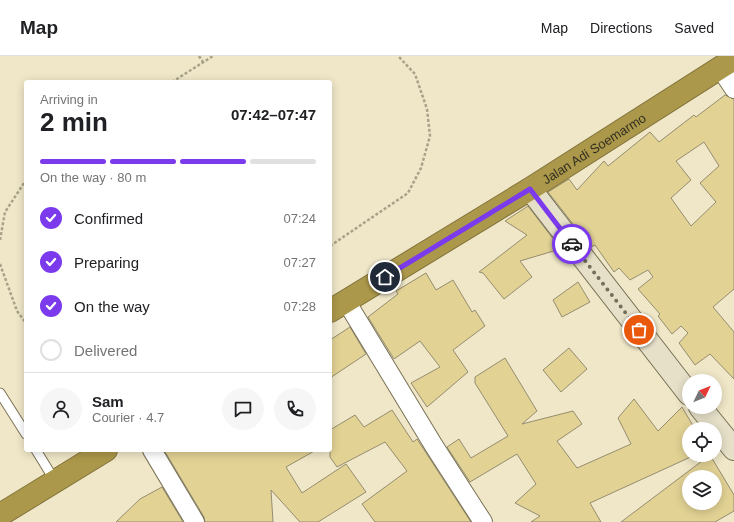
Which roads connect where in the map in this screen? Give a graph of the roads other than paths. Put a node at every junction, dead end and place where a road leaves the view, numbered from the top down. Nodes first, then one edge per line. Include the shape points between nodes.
1 (727, 64) edge
2 (734, 89) edge
3 (530, 189) junction
4 (338, 306) edge
5 (682, 385) edge
6 (0, 393) edge
7 (706, 414) edge
8 (24, 431) edge
9 (734, 449) edge
10 (37, 452) edge
11 (103, 452) edge
12 (153, 452) edge
13 (55, 481) junction
14 (6, 516) edge
15 (195, 522) edge
16 (483, 522) edge

1 - 2 street
1 - 3 highway, Jalan Adi Soemarmo
3 - 4 highway, Jalan Adi Soemarmo
3 - 5 main road
4 - 16 street
6 - 8 lane
7 - 9 main road
10 - 13 lane
11 - 13 highway
12 - 15 street
13 - 14 highway

